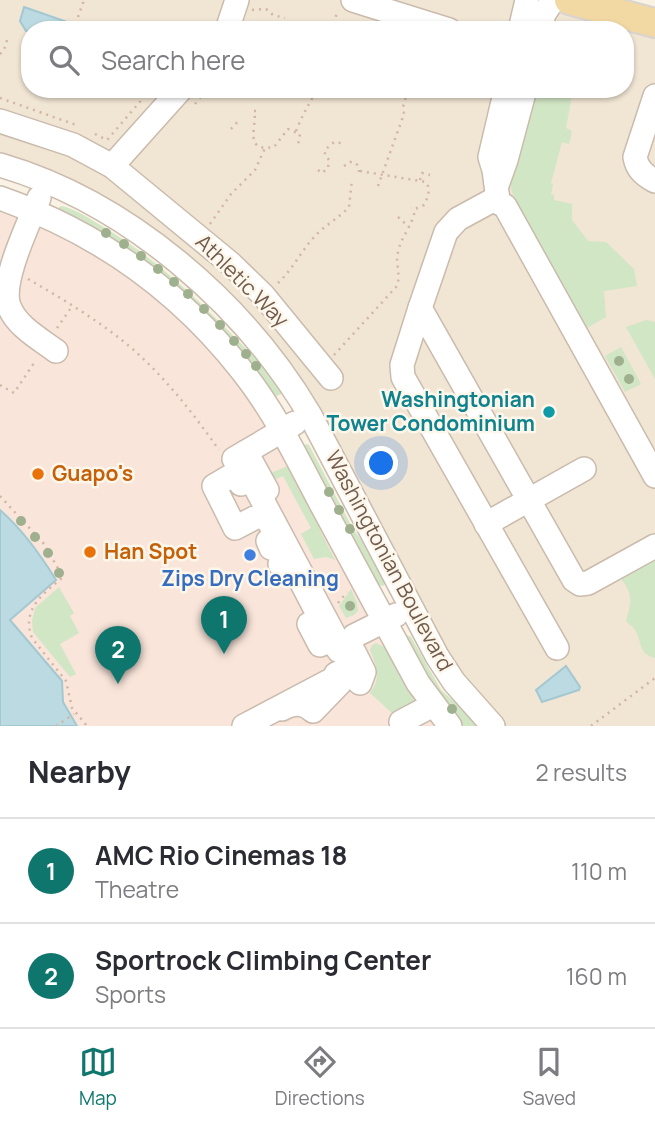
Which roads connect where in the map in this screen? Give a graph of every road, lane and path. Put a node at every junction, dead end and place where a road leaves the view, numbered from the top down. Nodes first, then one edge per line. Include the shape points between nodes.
1 (84, 0) edge
2 (342, 0) edge
3 (353, 0) edge
4 (527, 0) edge
5 (553, 0) edge
6 (569, 0) edge
7 (241, 6) edge
8 (78, 17) dead end
9 (285, 18) dead end
10 (334, 21) edge
11 (420, 21) edge
12 (522, 21) edge
13 (542, 21) edge
14 (655, 23) edge
15 (8, 37) dead end
16 (0, 54) edge
17 (655, 96) edge
18 (0, 98) edge
19 (143, 98) edge
20 (173, 98) edge
21 (313, 98) edge
22 (406, 98) edge
23 (504, 98) edge
24 (523, 98) edge
25 (256, 111) dead end
26 (240, 118) dead end
27 (0, 121) edge
28 (84, 128) dead end
29 (231, 129) dead end
30 (296, 131) junction
31 (95, 134) dead end
32 (341, 143) dead end
33 (298, 145) dead end
34 (265, 148) junction
35 (0, 165) edge
36 (112, 166) junction
37 (344, 166) dead end
38 (318, 170) dead end
39 (382, 174) junction
40 (429, 175) dead end
41 (352, 179) dead end
42 (420, 180) junction
43 (655, 181) edge
44 (45, 182) junction
45 (378, 186) dead end
46 (497, 193) junction
47 (0, 198) edge
48 (34, 210) junction
49 (398, 217) dead end
50 (410, 228) junction
51 (197, 235) junction
52 (22, 275) dead end
53 (263, 295) junction
54 (73, 306) junction
55 (420, 308) junction
56 (51, 344) junction
57 (316, 360) junction
58 (331, 378) dead end
59 (0, 385) edge
60 (310, 415) junction
61 (282, 430) junction
62 (219, 450) dead end
63 (246, 452) junction
64 (584, 469) dead end
65 (208, 475) dead end
66 (655, 476) edge
67 (0, 496) edge
68 (529, 500) junction
69 (486, 524) junction
70 (655, 546) edge
71 (348, 587) dead end
72 (330, 607) junction
73 (411, 607) junction
74 (384, 621) junction
75 (354, 636) junction
76 (557, 648) dead end
77 (655, 678) edge
78 (360, 682) junction
79 (433, 705) junction
80 (75, 714) junction
81 (307, 717) dead end
82 (401, 722) dead end
83 (56, 726) edge
84 (87, 726) edge
85 (244, 726) edge
86 (253, 726) edge
87 (270, 726) edge
88 (450, 726) edge
89 (493, 726) edge
90 (591, 726) edge

1 - 8 path
2 - 10 path
3 - 11 street
4 - 12 street
5 - 13 street
6 - 14 main road
7 - 9 path via 262,8
15 - 16 path
17 - 43 street via 635,156 637,166
18 - 28 path
19 - 31 path via 107,140
20 - 36 street
21 - 30 path
22 - 39 path
23 - 46 street via 490,156
24 - 46 street
25 - 34 path via 252,137
26 - 29 path
27 - 36 street, Athletic Way via 73,145
30 - 33 path
30 - 34 path via 288,129 279,144
32 - 38 path via 334,142 325,150 328,168 322,173
34 - 51 path via 255,170
35 - 44 street, Washingtonian Boulevard
36 - 51 street, Athletic Way
37 - 39 path via 353,162 359,173
39 - 42 path
39 - 45 path
40 - 42 path via 422,173
41 - 53 path via 349,207 316,235 286,276
42 - 50 path via 428,186 429,195 424,205 413,208
44 - 48 street
44 - 60 street, Washingtonian Boulevard via 125,224 194,275 274,360
46 - 55 street via 446,232
46 - 66 street
47 - 48 street, Washingtonian Boulevard
48 - 56 street via 6,295 17,320
48 - 61 street, Washingtonian Boulevard via 120,256 175,299 211,332
49 - 50 path
50 - 57 path via 399,245 399,279 393,292 332,357 322,355
51 - 53 street, Athletic Way
52 - 54 path
53 - 57 street, Athletic Way
54 - 56 path
54 - 62 path via 152,367
55 - 68 street
55 - 69 street via 402,374
56 - 59 path via 14,393
57 - 58 street, Athletic Way
60 - 61 street
60 - 73 street, Washingtonian Boulevard
61 - 63 street
61 - 74 street, Washingtonian Boulevard
63 - 65 street
63 - 72 street
64 - 68 street
67 - 80 path via 44,544 63,577 32,606 28,620 32,638 66,681
68 - 69 street
68 - 70 street via 580,584
69 - 76 street
71 - 72 path via 341,601
72 - 75 street
73 - 74 street
73 - 89 street, Washingtonian Boulevard via 454,682
74 - 75 street
74 - 79 street, Washingtonian Boulevard
75 - 78 street via 369,671
77 - 90 path
78 - 78 street via 363,669 353,651 339,644 251,479 241,484 236,473 214,486 235,528 264,513 276,535 268,541 271,548 282,545 289,560 280,564 283,569 292,564 320,618 309,624 320,645 332,640 340,651 350,654
79 - 82 street
79 - 88 street, Washingtonian Boulevard
80 - 83 path
80 - 84 path
81 - 87 street via 292,711
85 - 86 street via 336,674 350,673 313,712 291,704

